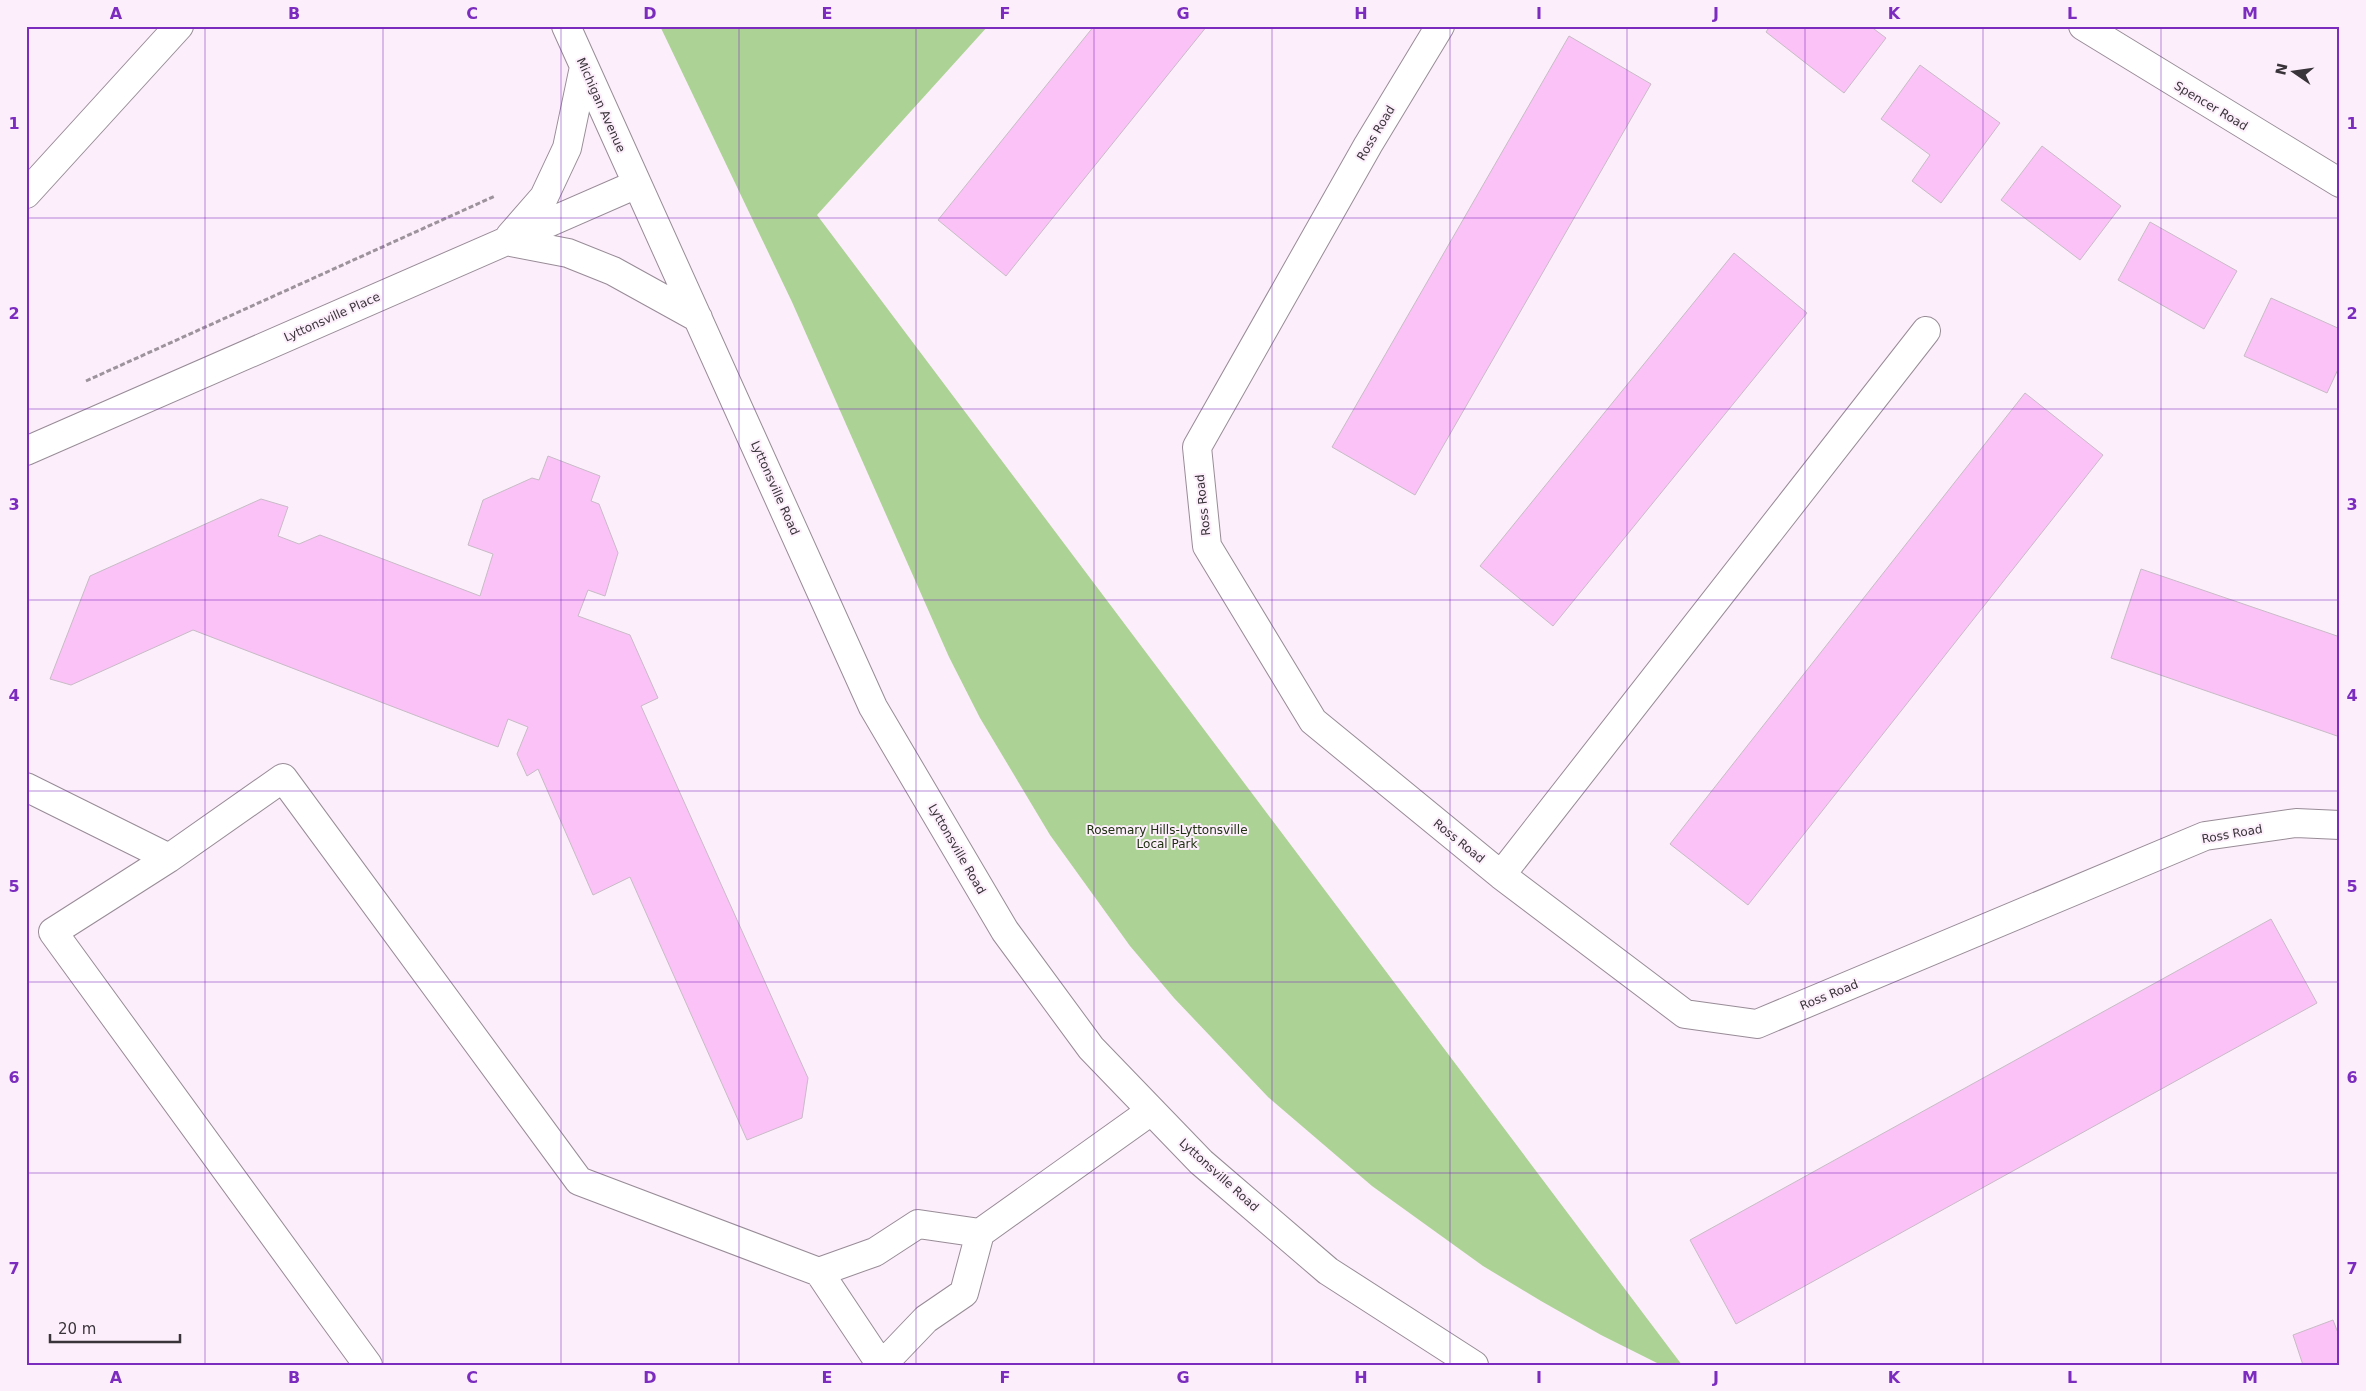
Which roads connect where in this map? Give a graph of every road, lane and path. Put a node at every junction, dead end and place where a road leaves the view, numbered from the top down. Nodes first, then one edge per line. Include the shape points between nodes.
1 (179, 26) edge
2 (566, 26) edge
3 (1440, 26) edge
4 (2093, 29) edge
5 (584, 67) junction
6 (2340, 183) edge
7 (637, 184) junction
8 (26, 194) edge
9 (497, 195) dead end
10 (506, 241) junction
11 (698, 318) junction
12 (1926, 331) dead end
13 (80, 384) dead end
14 (26, 451) edge
15 (26, 787) edge
16 (2340, 825) edge
17 (169, 858) junction
18 (1501, 876) junction
19 (1152, 1111) junction
20 (980, 1233) junction
21 (819, 1272) junction
22 (368, 1365) edge
23 (882, 1365) edge
24 (1474, 1365) edge

1 - 8 street
2 - 5 street, Michigan Avenue
3 - 18 street, Ross Road via 1368,145 1197,447 1207,546 1313,721
4 - 6 street, Spencer Road
5 - 7 street, Michigan Avenue
5 - 10 street via 567,148 544,197
7 - 10 street, Lyttonsville Place
7 - 11 street, Lyttonsville Road
9 - 13 path
10 - 11 street via 568,252 613,271
10 - 14 street, Lyttonsville Place
11 - 19 street, Lyttonsville Road via 873,707 1005,931 1091,1048
12 - 18 street
15 - 17 street
16 - 18 street, Ross Road via 2296,823 2205,836 1757,1024 1685,1014
17 - 21 street via 283,778 579,1181
17 - 22 street via 53,932
19 - 20 street
19 - 24 street, Lyttonsville Road via 1201,1162 1328,1271
20 - 21 street via 918,1224 875,1252
20 - 23 street via 964,1292 926,1319
21 - 23 street

